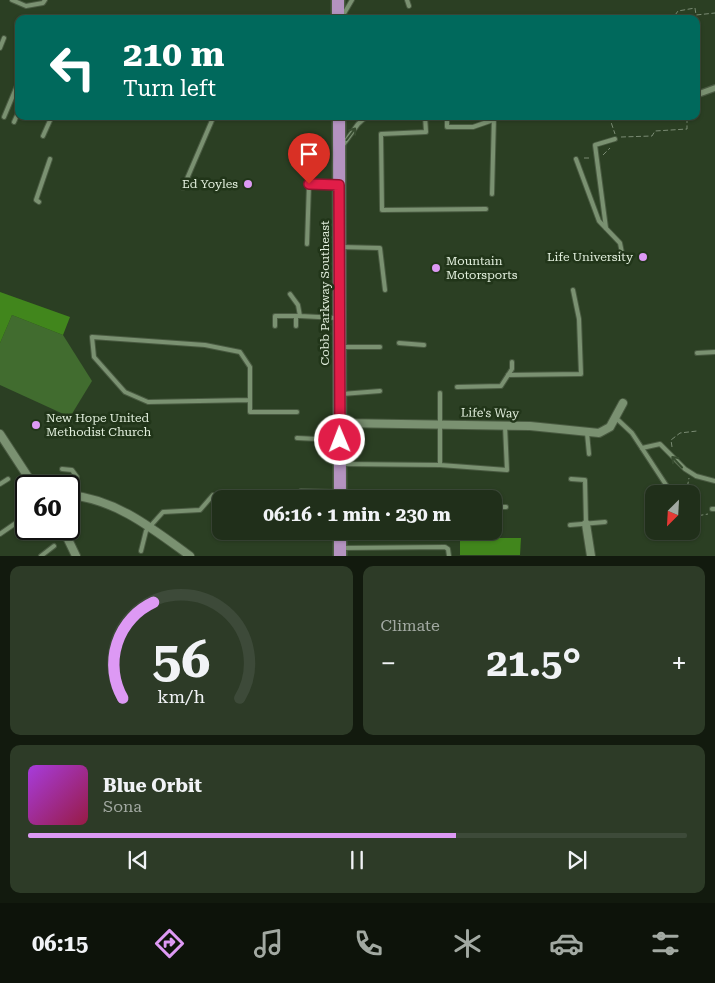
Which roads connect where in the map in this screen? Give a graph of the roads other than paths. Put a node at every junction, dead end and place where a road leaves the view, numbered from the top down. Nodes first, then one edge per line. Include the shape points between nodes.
1 (12, 0) edge
2 (45, 0) edge
3 (338, 0) edge
4 (352, 0) edge
5 (407, 0) edge
6 (409, 6) dead end
7 (340, 15) edge
8 (343, 15) edge
9 (4, 38) dead end
10 (0, 48) edge
11 (715, 88) edge
12 (15, 91) edge
13 (700, 94) edge
14 (4, 117) dead end
15 (50, 120) edge
16 (212, 120) edge
17 (339, 120) edge
18 (362, 120) edge
19 (425, 120) edge
20 (447, 120) edge
21 (489, 120) edge
22 (493, 120) edge
23 (43, 136) dead end
24 (615, 139) road end
25 (339, 153) junction
26 (50, 159) dead end
27 (576, 159) dead end
28 (339, 185) junction
29 (183, 188) dead end
30 (492, 194) dead end
31 (39, 202) dead end
32 (486, 209) dead end
33 (606, 228) junction
34 (307, 244) dead end
35 (339, 247) junction
36 (623, 258) dead end
37 (385, 290) dead end
38 (573, 290) dead end
39 (290, 294) dead end
40 (298, 316) junction
41 (339, 318) junction
42 (275, 326) dead end
43 (296, 326) dead end
44 (399, 343) dead end
45 (424, 345) dead end
46 (339, 347) junction
47 (380, 347) dead end
48 (715, 352) edge
49 (697, 353) dead end
50 (512, 362) dead end
51 (508, 375) junction
52 (457, 387) dead end
53 (380, 391) dead end
54 (440, 393) dead end
55 (340, 394) junction
56 (250, 400) junction
57 (623, 403) dead end
58 (297, 412) dead end
59 (616, 418) junction
60 (340, 424) junction
61 (440, 424) junction
62 (505, 425) junction
63 (588, 433) junction
64 (0, 434) edge
65 (297, 438) dead end
66 (340, 440) junction
67 (642, 448) junction
68 (589, 454) dead end
69 (340, 464) junction
70 (440, 465) junction
71 (62, 469) dead end
72 (27, 475) edge
73 (75, 475) edge
74 (8, 479) dead end
75 (571, 480) dead end
76 (715, 481) edge
77 (0, 484) edge
78 (666, 485) edge
79 (340, 490) edge
80 (80, 496) edge
81 (212, 496) edge
82 (502, 507) edge
83 (506, 507) dead end
84 (604, 522) dead end
85 (15, 524) edge
86 (586, 524) junction
87 (150, 525) junction
88 (570, 525) dead end
89 (0, 534) edge
90 (68, 540) edge
91 (54, 546) dead end
92 (141, 551) dead end
93 (340, 552) edge
94 (41, 556) edge
95 (76, 556) edge
96 (190, 556) edge
97 (449, 556) edge
98 (591, 556) edge

1 - 2 lane via 26,6
3 - 7 main road
4 - 8 lane
5 - 6 lane
9 - 10 lane
11 - 13 street
12 - 14 lane
15 - 23 lane
16 - 29 lane
17 - 25 main road, Cobb Parkway Southeast
25 -> 18 lane
19 - 32 lane via 426,132 381,134 382,210
20 - 21 lane via 447,127 473,127
22 - 30 lane
24 - 33 lane via 595,145
25 - 28 main road, Cobb Parkway Southeast
26 - 31 lane via 36,200
27 - 33 lane via 599,221
28 - 34 lane via 309,184
28 - 35 main road, Cobb Parkway Southeast
33 - 36 lane via 620,244
35 - 37 lane via 380,248
35 - 41 main road, Cobb Parkway Southeast
38 - 51 lane via 581,374
39 - 40 lane via 298,306
40 - 41 lane
40 - 42 lane via 275,316
40 - 43 lane
41 - 46 main road, Cobb Parkway Southeast
44 - 45 lane
46 - 47 lane
46 - 55 main road, Cobb Parkway Southeast
48 - 49 lane
50 - 51 lane
51 - 52 lane via 501,386
53 - 55 lane
54 - 61 lane
55 - 60 main road, Cobb Parkway Southeast
56 - 56 lane via 148,402 126,392 94,357 92,337 205,345 240,352 250,367
56 - 58 lane via 250,412
57 - 59 street, Life's Way
59 - 63 street, Life's Way via 605,431
59 - 67 lane via 628,428
60 - 61 street, Life's Way
60 - 66 main road, Cobb Parkway Southeast
61 - 62 street, Life's Way
61 - 70 lane
62 - 63 street, Life's Way
62 - 70 lane via 507,470
63 - 68 lane
64 - 72 street
65 - 66 lane
66 - 69 main road, Cobb Parkway Southeast
76 -> 67 lane via 691,474 660,444
67 - 78 lane
69 - 70 lane
69 - 79 main road, Cobb Parkway Southeast
71 - 73 lane via 72,470
74 - 77 lane
75 - 86 lane via 585,480
80 - 87 street
81 - 87 lane via 200,510 163,512
82 - 83 lane
84 - 86 lane
85 - 89 lane
86 - 88 lane
86 - 98 street
87 - 92 lane
87 - 96 street
90 - 95 street
91 - 94 lane
93 - 97 lane via 445,547

